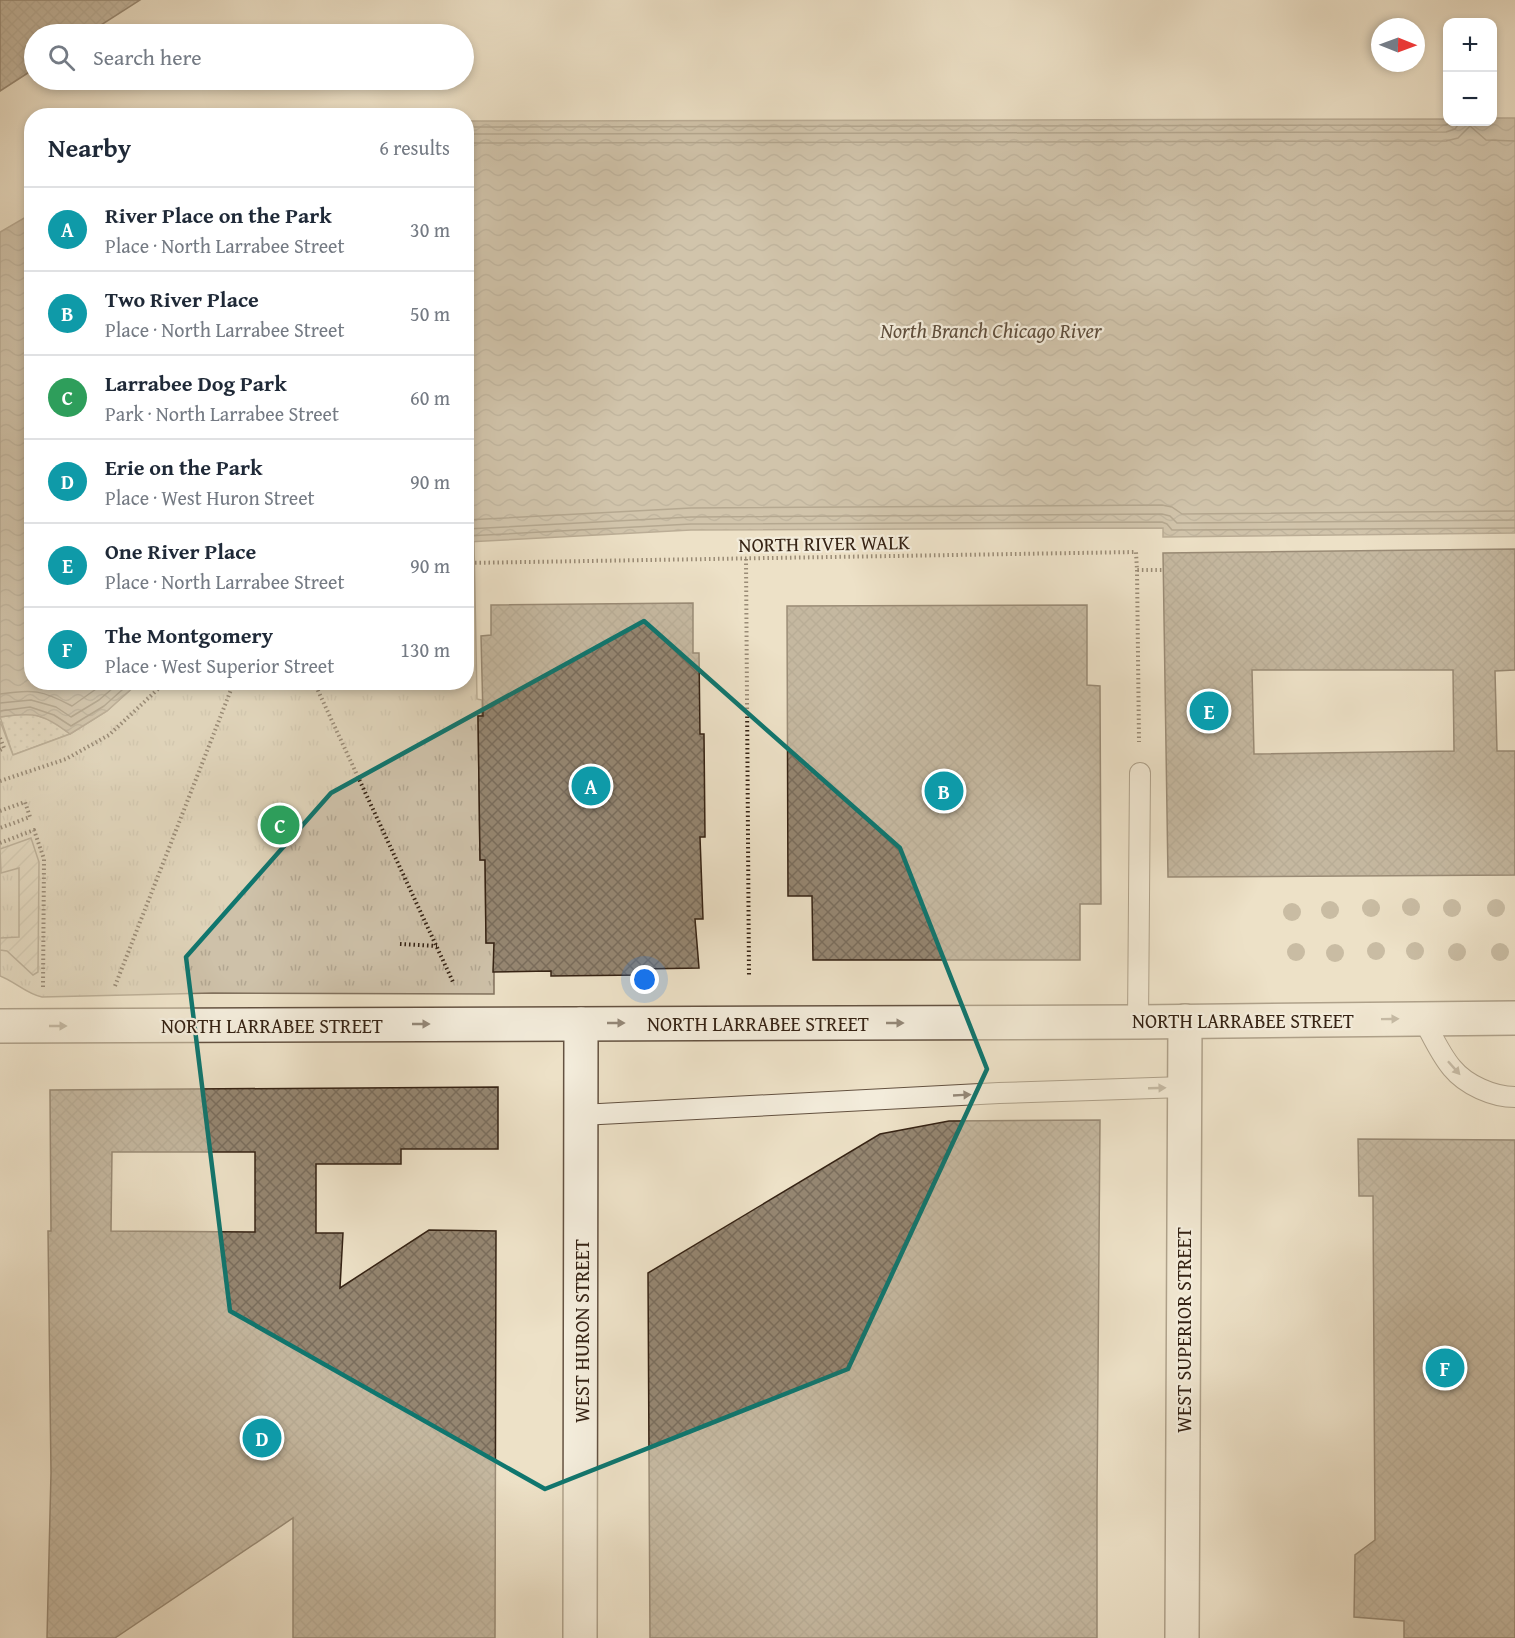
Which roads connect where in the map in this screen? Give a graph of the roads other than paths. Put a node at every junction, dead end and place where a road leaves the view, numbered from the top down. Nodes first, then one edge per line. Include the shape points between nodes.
1 (1140, 773) road end
2 (1515, 1018) edge
3 (1423, 1019) junction
4 (1185, 1021) junction
5 (1138, 1022) junction
6 (581, 1024) junction
7 (0, 1026) edge
8 (1185, 1087) junction
9 (1515, 1097) edge
10 (581, 1115) junction
11 (580, 1638) edge
12 (1182, 1638) edge

1 - 5 lane
2 - 3 street, NORTH LARRABEE STREET
4 -> 3 street, NORTH LARRABEE STREET
3 -> 9 lane via 1452,1069 1478,1089
4 - 5 street, NORTH LARRABEE STREET
4 - 8 street, WEST SUPERIOR STREET
6 -> 5 street, NORTH LARRABEE STREET
7 -> 6 street, NORTH LARRABEE STREET
6 - 10 street, WEST HURON STREET
10 -> 8 lane
8 - 12 street, WEST SUPERIOR STREET
10 - 11 street, WEST HURON STREET

